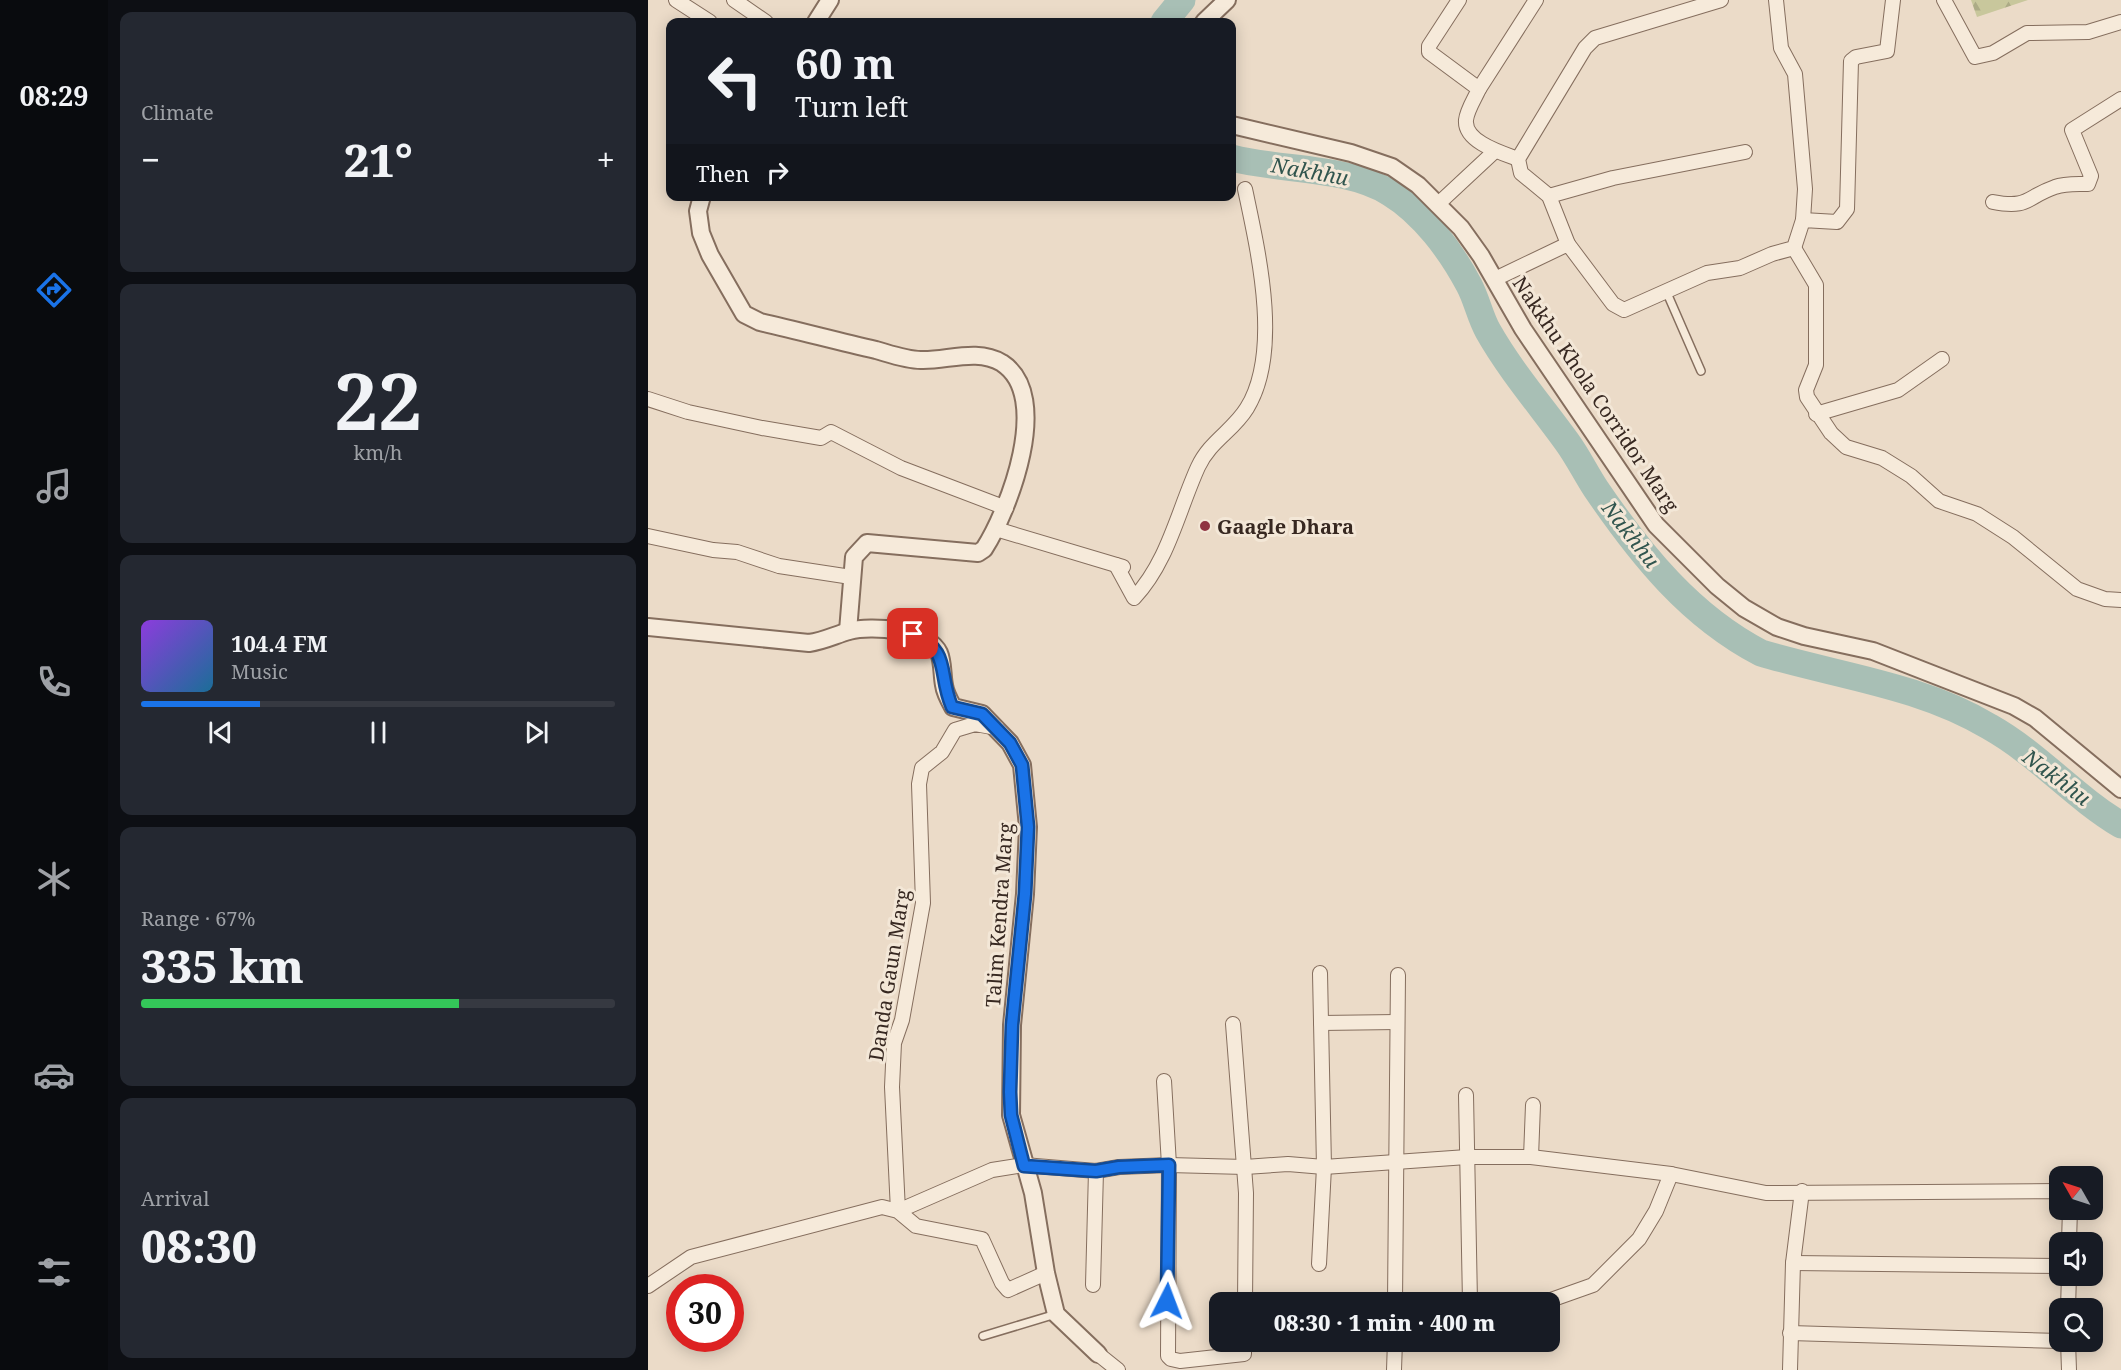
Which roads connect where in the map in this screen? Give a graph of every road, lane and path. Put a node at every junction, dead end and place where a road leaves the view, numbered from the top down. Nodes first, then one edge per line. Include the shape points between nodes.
1 (676, 0) edge
2 (734, 0) edge
3 (830, 0) edge
4 (1227, 0) edge
5 (1459, 0) edge
6 (1536, 0) edge
7 (1721, 0) edge
8 (1776, 0) edge
9 (1893, 0) edge
10 (1944, 0) edge
11 (704, 18) edge
12 (760, 18) edge
13 (819, 18) edge
14 (1208, 18) edge
15 (2121, 22) edge
16 (1479, 89) junction
17 (2121, 99) edge
18 (1236, 126) edge
19 (1495, 151) junction
20 (1745, 152) dead end
21 (1518, 159) junction
22 (1245, 189) dead end
23 (1549, 196) junction
24 (701, 201) edge
25 (1993, 202) dead end
26 (1437, 205) junction
27 (1803, 220) junction
28 (1568, 244) junction
29 (1794, 248) junction
30 (1495, 279) junction
31 (1667, 292) junction
32 (1941, 359) dead end
33 (1701, 371) dead end
34 (648, 399) edge
35 (1816, 414) junction
36 (1006, 507) junction
37 (996, 529) junction
38 (648, 536) edge
39 (851, 578) junction
40 (2121, 600) edge
41 (648, 627) edge
42 (848, 631) junction
43 (997, 728) junction
44 (2121, 789) edge
45 (1320, 973) dead end
46 (1398, 975) dead end
47 (1321, 1023) junction
48 (1397, 1023) junction
49 (1233, 1024) dead end
50 (1164, 1081) dead end
51 (1466, 1095) dead end
52 (1533, 1105) dead end
53 (1467, 1157) junction
54 (1531, 1157) junction
55 (1396, 1163) junction
56 (1169, 1165) junction
57 (1024, 1166) junction
58 (1245, 1167) junction
59 (1324, 1167) junction
60 (1096, 1171) junction
61 (1671, 1174) junction
62 (1802, 1191) junction
63 (2049, 1191) edge
64 (898, 1211) junction
65 (1793, 1263) junction
66 (1319, 1264) dead end
67 (2049, 1266) edge
68 (1046, 1273) junction
69 (1093, 1284) dead end
70 (648, 1286) edge
71 (1245, 1292) edge
72 (1395, 1292) edge
73 (1470, 1292) edge
74 (1560, 1297) edge
75 (1056, 1314) junction
76 (1790, 1333) junction
77 (982, 1336) dead end
78 (2049, 1341) edge
79 (1244, 1352) edge
80 (1395, 1352) edge
81 (2068, 1352) edge
82 (1098, 1354) joint
83 (1118, 1370) edge
84 (1394, 1370) edge
85 (1790, 1370) edge
86 (2069, 1370) edge

1 - 11 street
2 - 12 street
3 - 13 street
4 - 14 street
5 - 16 street via 1429,52
6 - 16 street
7 - 21 street via 1595,38 1585,48
8 - 27 street via 1781,48 1795,74
9 - 27 street via 1887,51 1851,61 1847,210 1838,222
10 - 15 street via 1975,57 1993,53 2026,33 2088,32
16 - 19 street via 1466,119 1467,128
17 - 25 street via 2072,130 2091,176 2088,184 2054,187 2029,202 2013,206
18 - 26 street, Nakkhu Khola Corridor Marg via 1351,153 1392,167 1418,185
19 - 21 street
19 - 26 street
20 - 23 street via 1612,178
21 - 23 street via 1521,173
22 - 37 street via 1257,247 1263,312 1262,370 1246,409 1206,452 1197,468 1184,507 1147,584 1134,598 1120,566
23 - 28 street
24 - 36 street via 701,233 744,314 760,322 920,361 966,355 992,359 1012,373 1024,394 1027,417
26 - 30 street, Nakkhu Khola Corridor Marg via 1461,228
27 - 29 street
28 - 30 street
28 - 31 street via 1613,304 1624,310
29 - 31 street via 1740,268 1707,273
29 - 35 street via 1816,285 1816,364 1806,390
30 - 44 street, Nakkhu Khola Corridor Marg via 1523,329 1656,525 1717,586 1761,620 1777,627 1873,651 2014,706 2035,718
31 - 33 lane
32 - 35 street via 1898,390
34 - 36 street via 762,428 821,438 831,432 901,468
35 - 40 street via 1846,447 1882,458 1940,501 1977,514 2013,537 2077,589
36 - 37 street
37 - 39 street via 978,553 867,543 854,557
38 - 39 street
39 - 42 street
41 - 42 street, Talim Kendra Marg via 809,643
42 - 43 street, Talim Kendra Marg via 897,631 928,640 940,654 944,686 952,707 982,714
43 - 57 street, Talim Kendra Marg via 1022,765 1028,817 1010,1092 1011,1115
43 - 64 street, Danda Gaun Marg via 975,724 955,730 942,752 922,768 919,784 923,903 902,1020 894,1043 892,1087
45 - 47 street
46 - 48 street
47 - 48 street
47 - 59 street
48 - 55 street
49 - 58 street
50 - 56 street
51 - 53 street
52 - 54 street
53 - 54 street
53 - 55 street
53 - 73 street
54 - 61 street
55 - 59 street
55 - 72 street
56 - 58 street
56 - 60 street
56 - 79 street via 1168,1356 1180,1361
57 - 60 street
57 - 64 street via 993,1170
57 - 68 street, Talim Kendra Marg via 1034,1193
58 - 59 street
58 - 71 street
59 - 66 street
60 - 69 street
61 - 62 street via 1766,1192
61 - 74 street via 1639,1239 1593,1285
62 - 63 street
62 - 65 street
64 - 68 street via 916,1226 981,1239 1008,1290
64 - 70 street via 882,1207 691,1257
65 - 67 street
65 - 76 street
68 - 75 street, Talim Kendra Marg
75 - 77 lane
75 - 82 street
76 - 78 street
76 - 85 street
80 - 84 street
81 - 86 street
82 - 83 street

